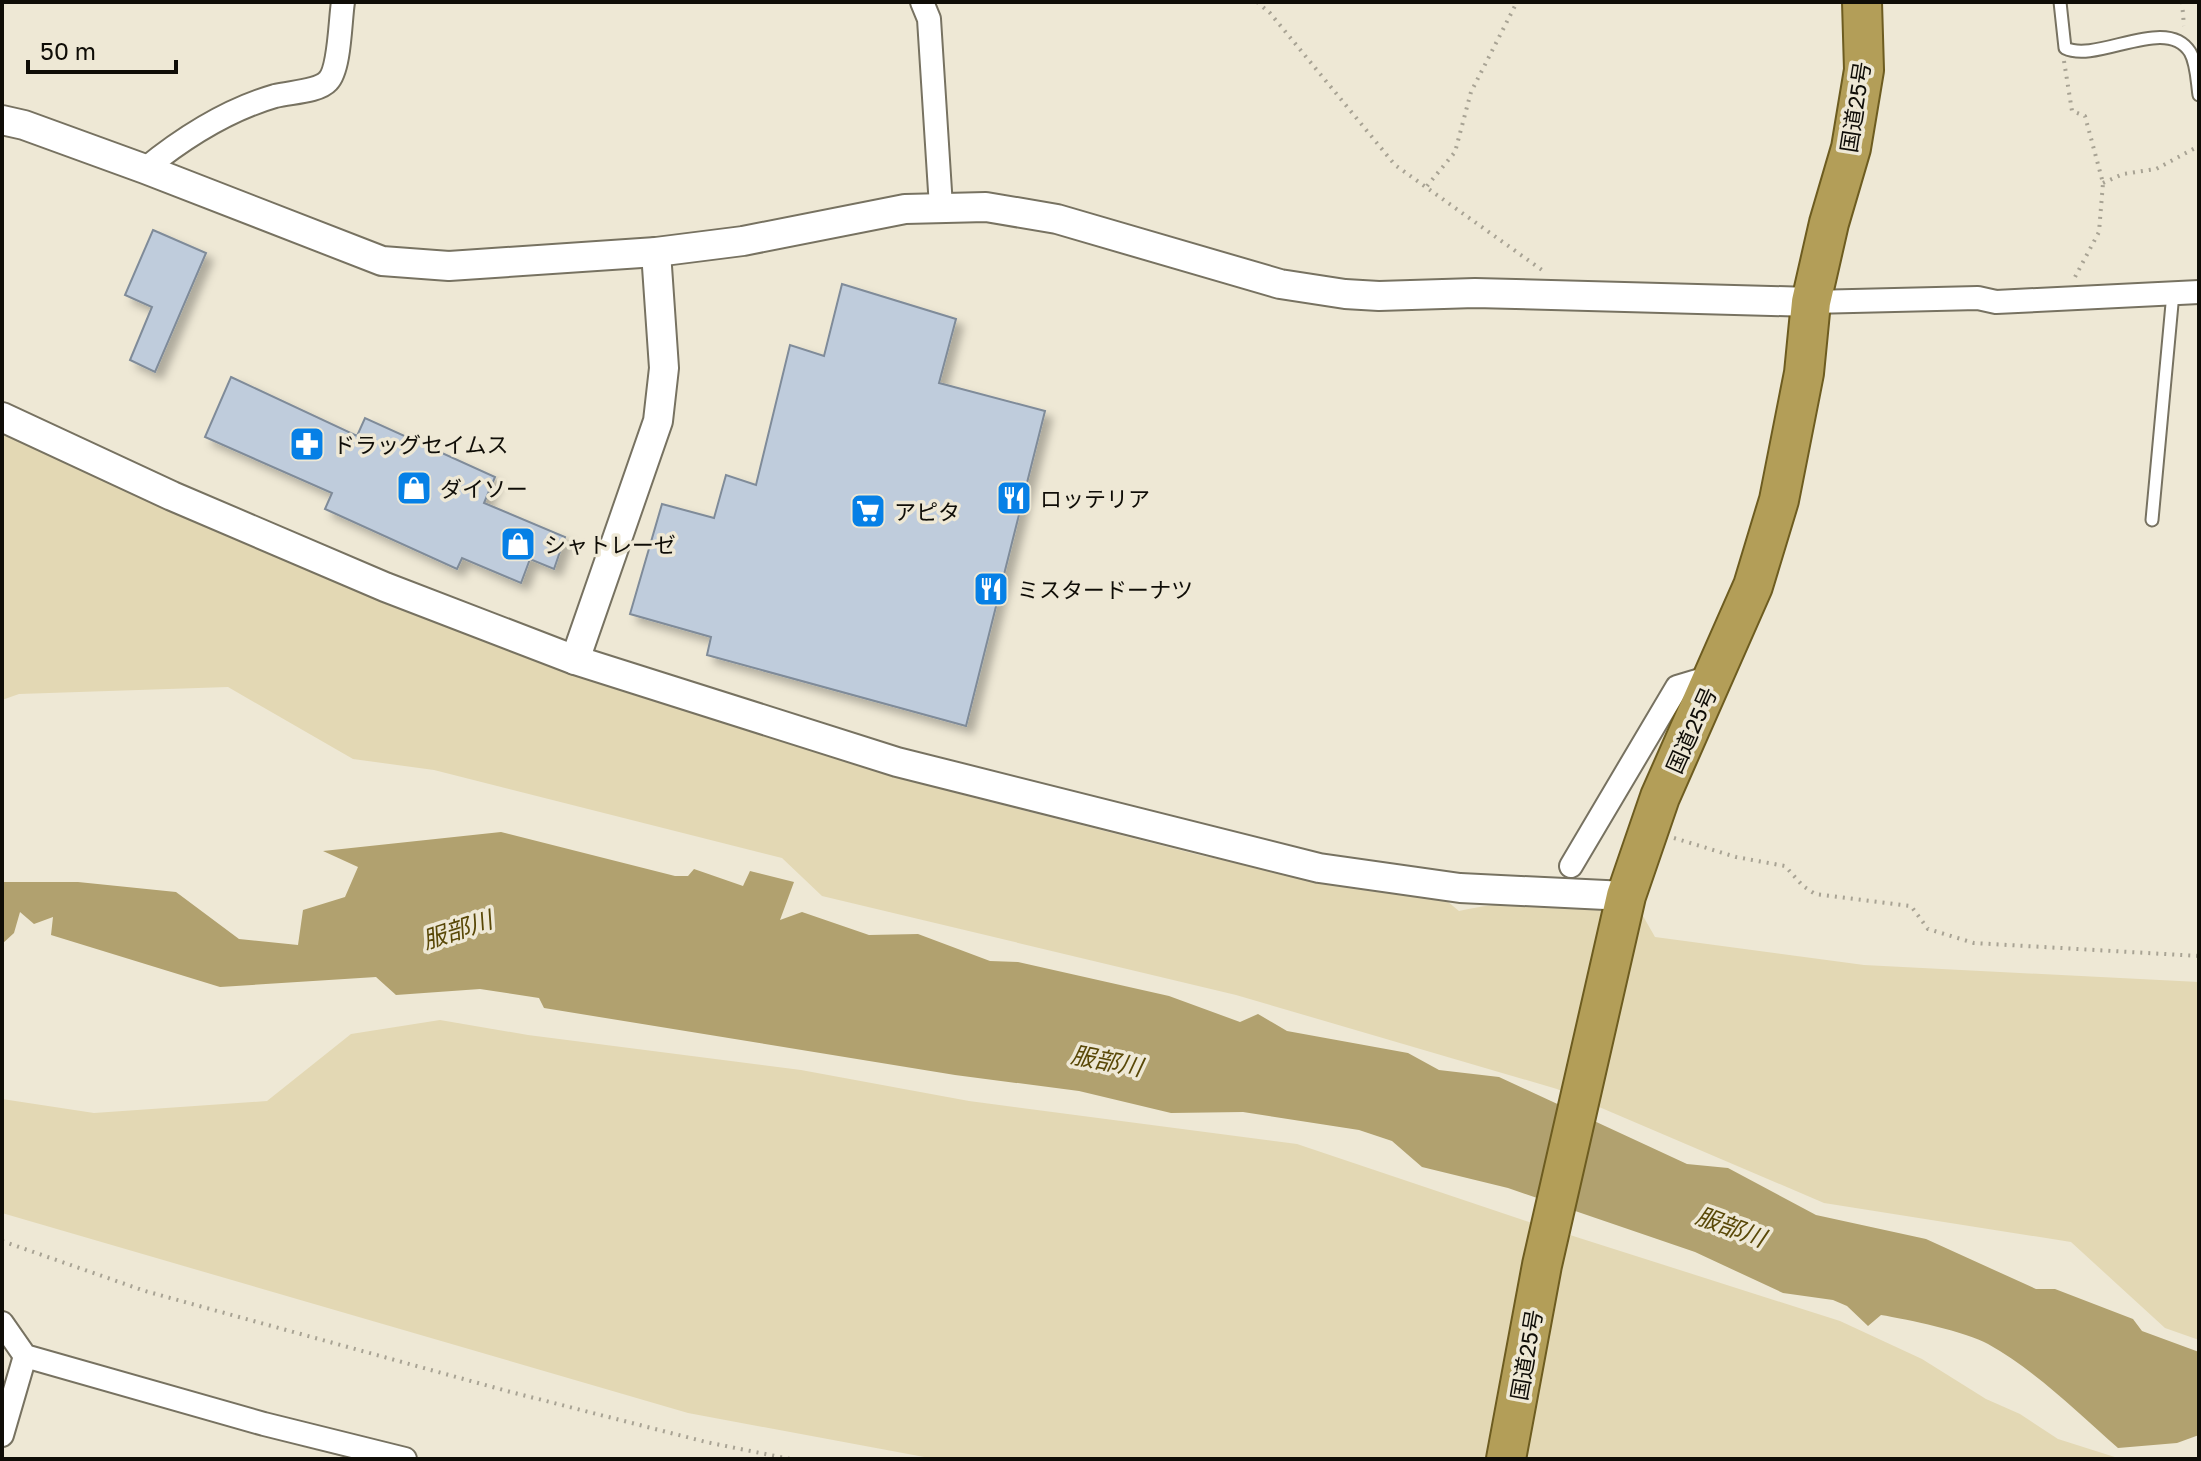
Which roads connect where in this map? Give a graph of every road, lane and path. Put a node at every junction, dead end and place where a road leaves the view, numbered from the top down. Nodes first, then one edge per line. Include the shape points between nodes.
1 (343, 2) edge
2 (922, 2) edge
3 (1257, 2) edge
4 (1517, 2) edge
5 (1862, 2) edge
6 (2060, 2) edge
7 (2182, 2) edge
8 (2181, 44) junction
9 (2072, 51) junction
10 (2199, 95) edge
11 (2, 120) edge
12 (2199, 146) edge
13 (145, 169) junction
14 (2103, 183) junction
15 (1427, 186) junction
16 (941, 207) junction
17 (656, 252) junction
18 (2199, 292) edge
19 (2173, 293) junction
20 (1563, 295) junction
21 (2063, 298) junction
22 (1811, 302) junction
23 (2, 417) edge
24 (2152, 520) dead end
25 (575, 660) junction
26 (1712, 684) junction
27 (1649, 830) junction
28 (1571, 866) dead end
29 (1626, 896) junction
30 (2199, 956) edge
31 (2, 1241) edge
32 (2, 1323) edge
33 (25, 1356) junction
34 (6, 1401) edge
35 (2, 1435) edge
36 (405, 1459) edge
37 (790, 1459) edge
38 (1506, 1459) edge

1 - 13 street via 330,80 249,106 189,136
2 - 16 street via 929,19
3 - 15 path via 1385,156
4 - 15 path via 1471,92 1455,152
5 - 22 highway, 国道25号 via 1864,70 1851,148
6 - 9 lane via 2065,48
7 - 8 path
8 - 9 lane via 2158,37
8 - 10 lane via 2193,57
9 - 14 path via 2064,62 2072,111 2085,116
11 - 13 street
12 - 14 path via 2156,169
13 - 17 street via 382,261 449,266
14 - 21 path via 2099,232
15 - 20 path via 1560,283
16 - 17 street
16 - 20 street via 1027,213 1310,290 1379,296
17 - 25 street via 664,368 658,421
18 - 19 street
19 - 21 street
19 - 24 lane
20 - 22 street
21 - 22 street
22 - 26 highway, 国道25号 via 1802,386 1779,500 1753,586
23 - 25 street via 356,575
25 - 29 street via 897,762 1280,860 1460,888
26 - 27 highway, 国道25号
26 - 28 street via 1697,681 1677,687
27 - 29 highway, 国道25号
27 - 30 path via 1785,866 1815,894 1911,906 1928,929 1974,943
29 - 38 highway, 国道25号 via 1542,1265
31 - 37 path via 145,1291 507,1391
32 - 33 street
33 - 34 street
33 - 36 street
34 - 35 street

